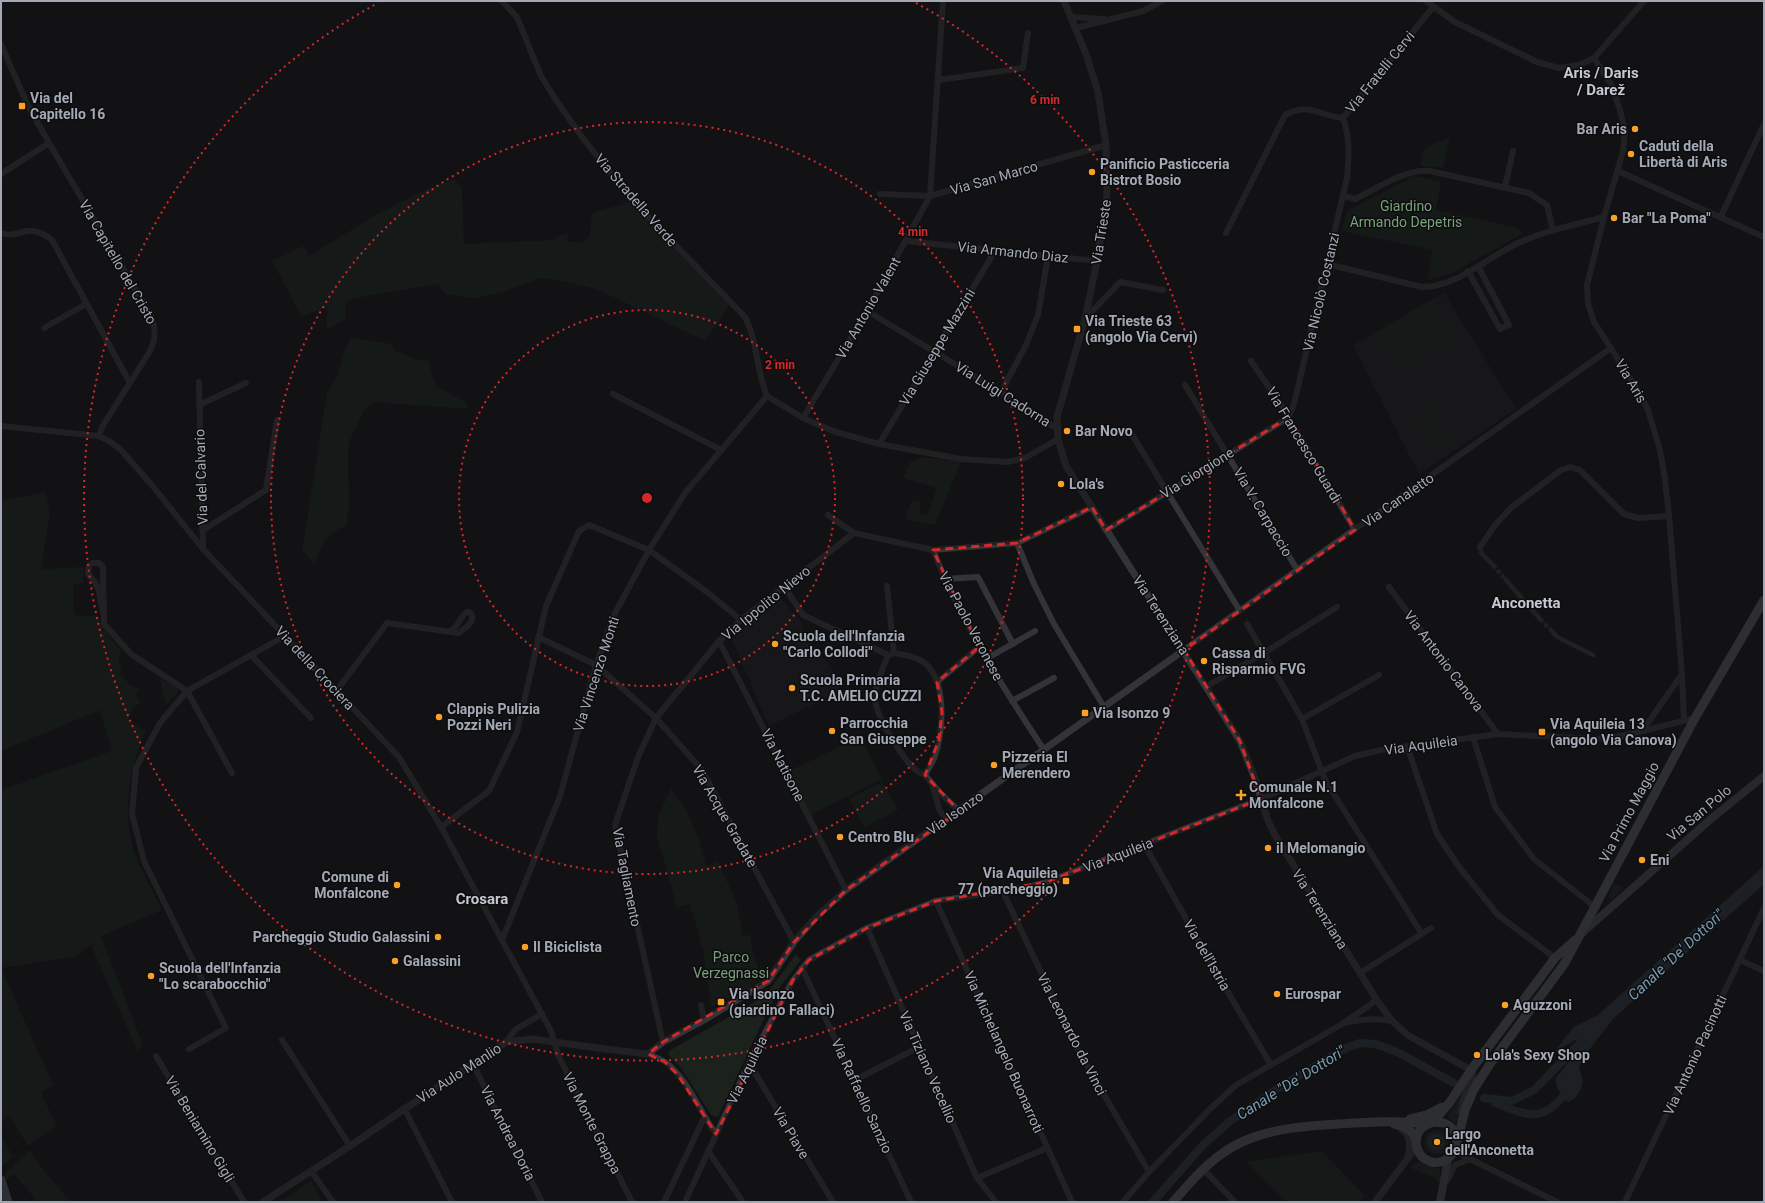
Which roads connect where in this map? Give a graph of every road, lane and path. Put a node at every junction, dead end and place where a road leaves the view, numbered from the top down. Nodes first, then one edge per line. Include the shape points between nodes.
1 (502, 1) edge
2 (943, 1) edge
3 (1064, 1) edge
4 (1162, 1) edge
5 (1426, 1) edge
6 (1644, 1) edge
7 (1433, 7) junction
8 (1071, 17) junction
9 (1109, 19) junction
10 (1076, 28) junction
11 (1028, 32) dead end
12 (1, 44) edge
13 (1594, 58) junction
14 (938, 80) junction
15 (1343, 118) junction
16 (1764, 124) edge
17 (49, 144) junction
18 (1106, 145) junction
19 (1513, 151) dead end
20 (1618, 171) junction
21 (1, 174) edge
22 (1505, 187) junction
23 (880, 194) dead end
24 (930, 196) junction
25 (1344, 196) junction
26 (1721, 216) junction
27 (1604, 217) junction
28 (1554, 231) junction
29 (1, 233) edge
30 (1226, 233) dead end
31 (1764, 237) edge
32 (906, 241) junction
33 (995, 251) junction
34 (1048, 256) junction
35 (1097, 261) junction
36 (1327, 264) junction
37 (1478, 266) junction
38 (1468, 271) junction
39 (1163, 290) dead end
40 (86, 304) junction
41 (867, 311) junction
42 (1085, 319) junction
43 (44, 328) dead end
44 (1611, 348) junction
45 (934, 351) junction
46 (1251, 361) dead end
47 (199, 382) dead end
48 (130, 383) junction
49 (246, 384) dead end
50 (1185, 385) dead end
51 (1001, 392) junction
52 (613, 394) dead end
53 (767, 396) junction
54 (199, 406) junction
55 (1057, 417) joint
56 (1289, 417) junction
57 (803, 418) junction
58 (277, 420) dead end
59 (1, 426) edge
60 (1056, 428) junction
61 (1131, 433) dead end
62 (99, 436) junction
63 (1058, 439) junction
64 (879, 444) junction
65 (721, 450) junction
66 (1228, 454) junction
67 (1168, 492) junction
68 (1092, 507) junction
69 (828, 515) dead end
70 (1669, 516) junction
71 (203, 530) junction
72 (1106, 530) junction
73 (1356, 530) junction
74 (854, 533) junction
75 (1017, 543) junction
76 (1480, 546) joint
77 (203, 549) junction
78 (649, 550) junction
79 (933, 550) junction
80 (1493, 566) tunnel mouth
81 (1298, 571) junction
82 (944, 580) junction
83 (1506, 580) tunnel mouth
84 (784, 586) junction
85 (887, 586) dead end
86 (1389, 587) dead end
87 (1764, 600) edge
88 (1337, 607) dead end
89 (1240, 611) junction
90 (104, 616) junction
91 (1540, 619) tunnel mouth
92 (741, 620) junction
93 (1247, 624) dead end
94 (450, 631) dead end
95 (1035, 631) dead end
96 (1552, 631) tunnel mouth
97 (285, 636) junction
98 (538, 637) junction
99 (719, 641) junction
100 (1013, 644) junction
101 (978, 646) junction
102 (1184, 650) junction
103 (1264, 653) junction
104 (891, 654) junction
105 (251, 655) junction
106 (1593, 655) dead end
107 (986, 659) junction
108 (596, 664) junction
109 (1682, 674) junction
110 (1378, 675) dead end
111 (1054, 678) dead end
112 (937, 682) junction
113 (1207, 686) junction
114 (336, 690) junction
115 (187, 691) junction
116 (1012, 701) junction
117 (1104, 707) junction
118 (311, 718) dead end
119 (656, 718) junction
120 (1695, 718) junction
121 (1302, 719) junction
122 (1684, 720) junction
123 (1644, 730) junction
124 (1498, 734) junction
125 (1473, 737) junction
126 (1407, 746) junction
127 (1044, 750) junction
128 (1321, 772) junction
129 (232, 773) dead end
130 (925, 775) junction
131 (1764, 776) edge
132 (932, 785) junction
133 (1261, 799) junction
134 (959, 811) junction
135 (946, 820) junction
136 (441, 827) junction
137 (1144, 844) junction
138 (846, 890) junction
139 (1003, 892) junction
140 (936, 901) junction
141 (1595, 907) junction
142 (1764, 908) edge
143 (867, 928) junction
144 (1431, 928) dead end
145 (1422, 934) junction
146 (1580, 935) junction
147 (502, 940) junction
148 (794, 942) junction
149 (1555, 958) junction
150 (1740, 960) junction
151 (802, 968) junction
152 (1764, 971) edge
153 (1360, 973) junction
154 (1376, 999) junction
155 (701, 1005) dead end
156 (542, 1014) junction
157 (704, 1020) junction
158 (1392, 1021) junction
159 (1342, 1024) junction
160 (282, 1040) dead end
161 (506, 1042) junction
162 (554, 1042) junction
163 (663, 1042) junction
164 (919, 1047) junction
165 (190, 1049) dead end
166 (648, 1054) junction
167 (156, 1056) dead end
168 (749, 1063) junction
169 (473, 1064) junction
170 (1271, 1065) junction
171 (1471, 1070) junction
172 (855, 1080) junction
173 (1450, 1102) junction
174 (404, 1108) junction
175 (704, 1118) junction
176 (1398, 1122) junction
177 (1462, 1122) junction
178 (1430, 1123) junction
179 (716, 1134) junction
180 (1417, 1143) junction
181 (350, 1146) junction
182 (1047, 1148) junction
183 (1456, 1148) junction
184 (708, 1151) junction
185 (1448, 1159) junction
186 (1470, 1159) junction
187 (1406, 1162) junction
188 (1203, 1169) junction
189 (311, 1171) junction
190 (1148, 1172) junction
191 (977, 1178) junction
192 (1, 1180) edge
193 (1443, 1190) junction
194 (8, 1202) edge
195 (244, 1202) edge
196 (263, 1202) edge
197 (333, 1202) edge
198 (452, 1202) edge
199 (542, 1202) edge
200 (632, 1202) edge
201 (664, 1202) edge
202 (684, 1202) edge
203 (743, 1202) edge
204 (833, 1202) edge
205 (911, 1202) edge
206 (996, 1202) edge
207 (1072, 1202) edge
208 (1123, 1202) edge
209 (1174, 1202) edge
210 (1235, 1202) edge
211 (1375, 1202) edge
212 (1440, 1202) edge
213 (1557, 1202) edge
214 (1625, 1202) edge

1 - 53 street, Via Stradella Verde via 517,17 542,76 582,137 633,201 745,317 752,330 761,382
2 - 14 street
3 - 8 street, Via Trieste
4 - 9 street via 1143,11
5 - 7 street
6 - 13 street
7 - 13 street via 1455,22 1537,62 1559,68 1580,65
7 - 15 street, Via Fratelli Cervi
8 - 9 street
8 - 10 street, Via Trieste
9 - 10 street
10 - 18 street, Via Trieste via 1096,86
11 - 14 street via 1023,68
12 - 17 street, Via Capitello del Cristo via 27,104
13 - 20 street, Via Aris via 1612,86 1625,131
14 - 24 street
15 - 25 street, Via Nicolò Costanzi via 1349,162
15 - 30 street, Via Fratelli Cervi via 1306,109 1295,110 1285,116
16 - 26 street
17 - 21 street
17 - 48 street, Via Capitello del Cristo via 151,316 156,329 155,341
18 - 24 street, Via San Marco
18 - 35 street, Via Trieste via 1107,193
19 - 22 street
20 - 26 street
20 - 27 street, Via Aris
22 - 25 street via 1419,170 1356,199
22 - 28 street via 1529,193 1547,205
23 - 24 street, Via San Marco
24 - 32 street, Via Antonio Valent
25 - 36 street, Via Nicolò Costanzi
26 - 31 street
27 - 28 street
27 - 44 street, Via Aris via 1587,285 1588,304 1594,322
28 - 37 street via 1516,244
29 - 40 street via 31,230 45,234 52,240
32 - 33 street, Via Armando Diaz
32 - 41 street, Via Antonio Valent
33 - 34 street, Via Armando Diaz
33 - 45 street, Via Giuseppe Mazzini
34 - 35 street, Via Armando Diaz
34 - 51 street via 1038,315 1026,345
35 - 42 street, Via Trieste
36 - 38 street via 1422,287 1435,287
36 - 56 street, Via Nicolò Costanzi
37 - 38 street
37 - 38 street via 1509,325 1500,329
39 - 42 street via 1120,282
40 - 43 street
40 - 48 street
41 - 45 street, Via Luigi Cadorna
41 - 57 street, Via Antonio Valent
42 - 55 street, Via Trieste
44 - 70 street, Via Aris via 1648,410 1661,457
44 - 73 street, Via Canaletto
45 - 51 street, Via Luigi Cadorna
45 - 64 street, Via Giuseppe Mazzini
46 - 56 street, Via Francesco Guardi
47 - 54 street, Via del Calvario
48 - 62 street, Via Capitello del Cristo
49 - 54 street
50 - 66 street, Via V. Carpaccio
51 - 60 street, Via Luigi Cadorna
52 - 65 street
53 - 57 street
53 - 65 street, Via Vincenzo Monti
54 - 71 street, Via del Calvario
55 - 60 street, Via Terenziana
56 - 66 street, Via Giorgione
56 - 73 street, Via Francesco Guardi
57 - 64 street via 836,432
58 - 71 street via 266,490
59 - 62 street, Via della Crociera
60 - 63 street, Via Terenziana
61 - 67 street
62 - 77 street, Via della Crociera via 120,449
63 - 64 street via 1025,458 1007,462 961,459
63 - 68 street, Via Terenziana via 1066,466
65 - 78 street, Via Vincenzo Monti via 685,493
66 - 67 street, Via Giorgione
66 - 81 street, Via V. Carpaccio
67 - 72 street, Via Giorgione
67 - 89 street
68 - 72 street, Via Terenziana
68 - 75 street
69 - 74 street
70 - 76 street via 1638,518 1624,514 1580,470 1570,467 1561,470 1512,507
70 - 109 street, Via Aris
71 - 77 street, Via del Calvario
72 - 102 street, Via Terenziana
73 - 81 street, Via Canaletto
74 - 79 street
74 - 84 street, Via Ippolito Nievo
75 - 79 street
75 - 117 street via 1054,624
76 - 80 street via 1481,553
77 - 97 street, Via della Crociera
78 - 92 street
78 - 98 street via 589,525 579,531 546,606
78 - 108 street, Via Vincenzo Monti via 614,615
79 - 82 street, Via Paolo Veronese
81 - 89 street, Via Canaletto
82 - 100 street via 978,577
82 - 101 street, Via Paolo Veronese
83 - 91 street
84 - 92 street, Via Ippolito Nievo
84 - 104 street via 803,615
85 - 104 street
86 - 124 street, Via Antonio Canova
87 - 120 main road, Via Primo Maggio
88 - 103 street
89 - 102 street, Via Canaletto
90 - 90 street via 100,591 88,574 92,563 100,563 103,567
90 - 115 street via 104,624 131,654
92 - 99 street, Via Ippolito Nievo
93 - 103 street
94 - 114 street via 387,623
95 - 100 street
96 - 106 street via 1557,638
97 - 105 street
97 - 114 street, Via della Crociera
98 - 108 street, Via Acque Gradate
98 - 136 street via 517,732 489,791
99 - 119 street, Via Ippolito Nievo
99 - 138 street, Via Natisone
100 - 107 street
101 - 107 street, Via Paolo Veronese
101 - 112 street
102 - 113 street, Via Terenziana
102 - 117 street, Via Isonzo
103 - 113 street
103 - 121 street
104 - 112 street via 914,657 928,666
104 - 130 street via 874,697 877,710 890,736 906,758 917,771
105 - 115 street
105 - 118 street
107 - 116 street, Via Paolo Veronese
108 - 119 street, Via Acque Gradate
108 - 147 street, Via Vincenzo Monti via 560,796
109 - 122 street, Via Aris
109 - 123 street
110 - 121 street
111 - 116 street
112 - 130 street via 942,712 939,740 934,758
113 - 133 street, Via Terenziana via 1240,741
114 - 136 street, Via della Crociera via 399,757
115 - 129 street
115 - 165 street via 160,723 136,768 132,814 144,861 226,1028
116 - 127 street, Via Paolo Veronese
117 - 127 street, Via Isonzo
119 - 148 street, Via Acque Gradate via 702,770
119 - 163 street, Via Tagliamento via 638,757 615,825
120 - 122 street, Via Aquileia
120 - 141 main road, Via Primo Maggio
121 - 128 street
122 - 123 street, Via Aquileia
123 - 124 street, Via Aquileia via 1598,739
124 - 125 street, Via Aquileia
125 - 126 street, Via Aquileia
125 - 141 street via 1495,807 1534,859
126 - 128 street, Via Aquileia via 1355,756
126 - 149 street via 1438,834 1459,867 1498,915
127 - 134 street, Via Isonzo
128 - 133 street, Via Aquileia
128 - 145 street
130 - 132 street
131 - 146 main road, Via San Polo via 1712,818
132 - 134 street
132 - 135 street
133 - 137 street, Via Aquileia
133 - 153 street, Via Terenziana via 1274,835
134 - 135 street, Via Isonzo
135 - 138 street, Via Isonzo
136 - 147 street, Via della Crociera
137 - 139 street, Via Aquileia via 1047,882
137 - 170 street, Via dell'Istria
138 - 148 street, Via Isonzo via 816,917
139 - 140 street, Via Aquileia
139 - 190 street, Via Leonardo da Vinci via 1078,1050
140 - 143 street, Via Aquileia
140 - 182 street, Via Michelangelo Buonarroti
141 - 146 main road, Via Primo Maggio
142 - 150 street, Via Antonio Pacinotti
143 - 151 street, Via Aquileia via 809,960
143 - 164 street, Via Tiziano Vecellio
144 - 145 street
145 - 153 street
146 - 149 main road
146 - 177 main road, Via Primo Maggio via 1565,963 1474,1089
147 - 156 street, Via della Crociera
148 - 157 street, Via Isonzo via 768,981
149 - 171 main road
150 - 152 street
150 - 214 street, Via Antonio Pacinotti
151 - 168 street, Via Aquileia via 793,980
151 - 172 street, Via Raffaello Sanzio
153 - 154 street, Via Terenziana
154 - 158 street, Via Terenziana
154 - 159 street
155 - 157 street
156 - 161 street via 516,1029
156 - 162 street, Via della Crociera
157 - 163 street, Via Isonzo
158 - 159 street via 1357,1020
158 - 171 street, Via Terenziana via 1409,1036
159 - 170 street
160 - 181 street
161 - 162 street, Via Aulo Manlio via 533,1039
161 - 169 street, Via Aulo Manlio
162 - 166 street, Via Aulo Manlio
162 - 200 street, Via Monte Grappa via 558,1055
163 - 166 street, Via Isonzo
164 - 172 street
164 - 191 street, Via Tiziano Vecellio
166 - 175 street, Via Aulo Manlio via 665,1062 678,1075
167 - 195 street, Via Beniamino Gigli
168 - 179 street, Via Aquileia
168 - 204 street, Via Piave
169 - 174 street, Via Aulo Manlio
169 - 199 street, Via Andrea Doria
170 - 190 street via 1236,1085
171 - 173 main road
171 - 177 street via 1473,1079 1463,1104
172 - 205 street, Via Raffaello Sanzio
173 - 176 main road via 1427,1115
173 - 178 main road
174 - 181 street, Via Aulo Manlio
174 - 198 street
175 - 179 street, Via Aulo Manlio
175 - 201 street
176 - 178 main road
176 - 180 main road via 1411,1130
176 - 187 street via 1410,1143
176 - 188 main road via 1291,1128 1264,1134 1243,1141 1222,1153
177 - 183 main road
178 - 180 main road via 1420,1131
178 - 183 main road via 1441,1122 1449,1126 1455,1134
179 - 184 street, Via Aquileia
180 - 185 main road via 1421,1155 1430,1161
180 - 187 street
181 - 189 street, Via Aulo Manlio
182 - 191 street
182 - 207 street, Via Michelangelo Buonarroti
183 - 185 main road
183 - 186 street
184 - 202 street, Via Aquileia
184 - 203 street
185 - 193 main road
186 - 193 street via 1455,1165
186 - 213 street
187 - 211 street
188 - 209 main road
188 - 210 street
189 - 196 street, Via Aulo Manlio
189 - 197 street
190 - 208 street
191 - 206 street, Via Tiziano Vecellio
192 - 194 main road
193 - 212 main road

